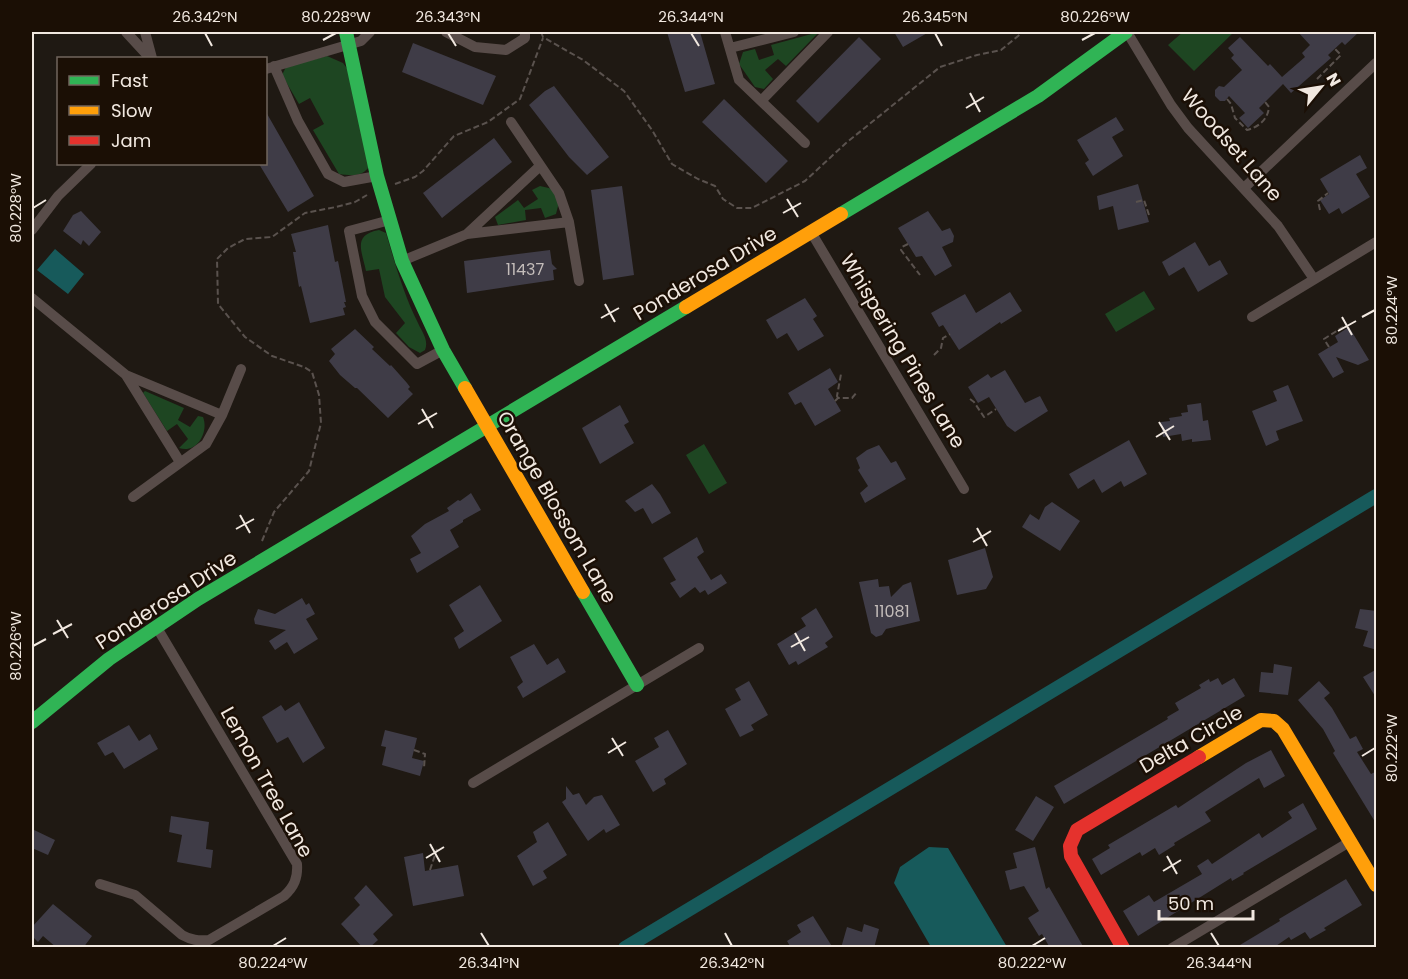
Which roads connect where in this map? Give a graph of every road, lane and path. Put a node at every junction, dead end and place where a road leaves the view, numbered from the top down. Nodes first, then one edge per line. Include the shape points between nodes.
1 (126, 32) edge
2 (145, 32) edge
3 (370, 32) edge
4 (446, 32) edge
5 (525, 32) edge
6 (725, 32) edge
7 (794, 32) edge
8 (828, 32) edge
9 (1127, 32) edge
10 (543, 37) dead end
11 (348, 38) edge
12 (730, 48) junction
13 (1335, 49) dead end
14 (150, 57) edge
15 (151, 57) edge
16 (1377, 63) edge
17 (270, 68) edge
18 (1317, 79) dead end
19 (1227, 99) dead end
20 (761, 100) junction
21 (1265, 102) dead end
22 (511, 122) dead end
23 (805, 143) dead end
24 (90, 165) edge
25 (540, 166) junction
26 (377, 176) junction
27 (392, 185) dead end
28 (1244, 188) junction
29 (372, 192) dead end
30 (1328, 193) dead end
31 (1136, 202) dead end
32 (1320, 210) dead end
33 (1149, 215) dead end
34 (390, 220) junction
35 (568, 222) junction
36 (33, 226) edge
37 (811, 232) junction
38 (467, 234) junction
39 (1377, 242) edge
40 (908, 244) dead end
41 (402, 261) junction
42 (920, 275) dead end
43 (1314, 279) junction
44 (579, 281) dead end
45 (32, 298) edge
46 (1252, 317) dead end
47 (1342, 327) dead end
48 (950, 334) dead end
49 (1329, 347) dead end
50 (443, 350) junction
51 (934, 355) dead end
52 (242, 369) dead end
53 (841, 374) dead end
54 (126, 375) junction
55 (857, 392) dead end
56 (838, 398) junction
57 (970, 399) dead end
58 (835, 401) dead end
59 (996, 409) dead end
60 (222, 415) junction
61 (488, 426) junction
62 (180, 462) junction
63 (964, 489) dead end
64 (133, 497) dead end
65 (262, 541) dead end
66 (156, 626) junction
67 (699, 648) dead end
68 (637, 685) junction
69 (32, 722) edge
70 (414, 750) dead end
71 (424, 768) dead end
72 (472, 783) dead end
73 (1351, 841) junction
74 (437, 849) dead end
75 (430, 870) dead end
76 (100, 884) dead end
77 (1377, 885) edge
78 (1123, 948) edge
79 (1172, 948) edge

1 - 14 street
2 - 15 street
3 - 11 street via 361,41
4 - 5 street via 475,47 506,50 525,38
6 - 12 street
7 - 12 street
8 - 20 street
9 - 28 street, Woodset Lane via 1188,128
9 - 37 street, Ponderosa Drive via 1038,96
10 - 27 path via 520,99 488,122 454,136 415,177
11 - 17 street
11 - 26 street, Orange Blossom Lane
12 - 20 street via 739,80
13 - 18 path via 1341,55
16 - 28 street
17 - 26 street via 328,174 344,182
19 - 21 path via 1235,118 1247,130 1258,127 1269,110
20 - 23 street
22 - 25 street
24 - 36 street
25 - 35 street via 559,193
25 - 38 street
26 - 34 street, Orange Blossom Lane
28 - 43 street, Woodset Lane via 1278,226
29 - 65 path via 355,202 305,213 272,237 245,239 217,259 218,304 245,337 272,356 312,372 319,395 321,423 309,471 274,512
30 - 32 path via 1318,201
31 - 33 path via 1144,200
34 - 41 street, Orange Blossom Lane
34 - 50 street via 350,231 362,296 375,322 417,364
35 - 38 street
35 - 44 street
37 - 61 street, Ponderosa Drive
37 - 63 street, Whispering Pines Lane
38 - 41 street
39 - 43 street
40 - 42 path via 902,250
41 - 50 street, Orange Blossom Lane
43 - 46 street
45 - 54 street
47 - 49 path via 1324,339
48 - 51 path
50 - 61 street, Orange Blossom Lane
52 - 60 street
53 - 56 path
54 - 60 street
54 - 62 street
55 - 56 path via 852,398
56 - 58 path
57 - 59 path via 984,417
60 - 62 street via 206,444
61 - 66 street, Ponderosa Drive
61 - 68 street, Orange Blossom Lane
62 - 64 street
66 - 69 street, Ponderosa Drive
66 - 76 street, Lemon Tree Lane via 297,864 297,873 291,890 284,896 201,941 182,935 135,895
67 - 68 street
68 - 72 street
70 - 71 path via 425,754
73 - 77 street, Delta Circle
73 - 78 street, Delta Circle via 1279,722 1261,720 1077,830 1070,846 1071,856
73 - 79 street
74 - 75 path

